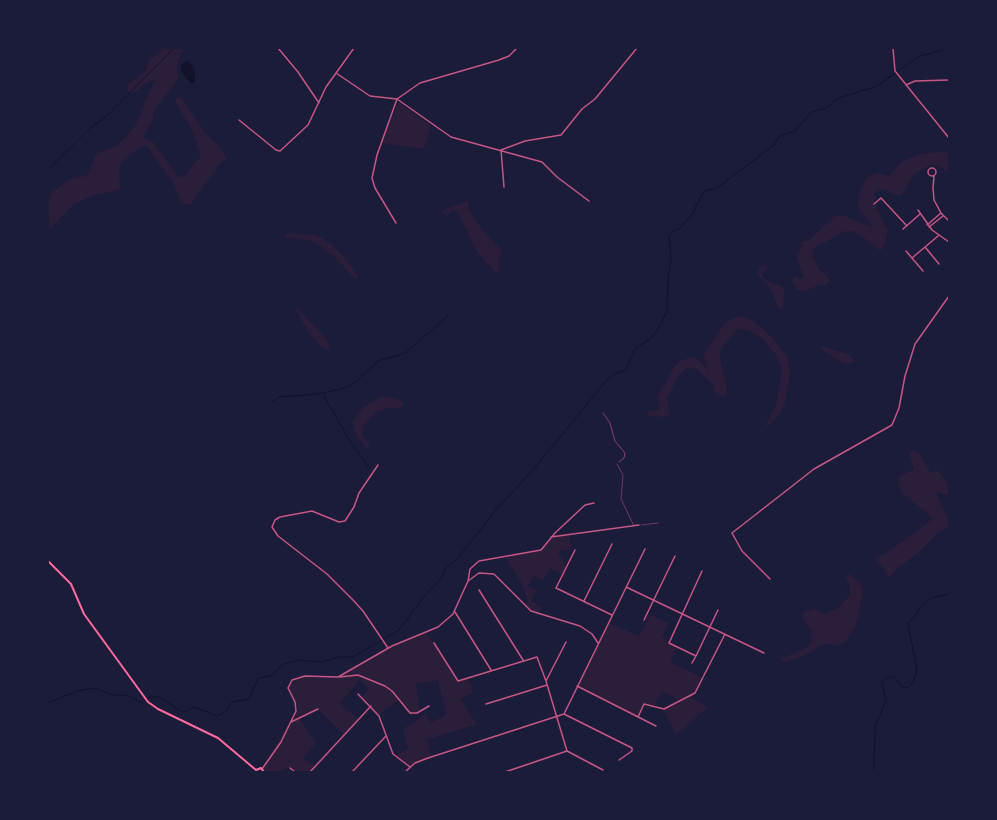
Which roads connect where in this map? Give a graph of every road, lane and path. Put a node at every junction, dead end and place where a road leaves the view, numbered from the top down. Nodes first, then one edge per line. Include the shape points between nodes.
1 (278, 48) edge
2 (354, 48) edge
3 (518, 48) edge
4 (637, 48) edge
5 (893, 48) edge
6 (336, 73) junction
7 (949, 80) edge
8 (906, 85) junction
9 (397, 100) junction
10 (319, 103) junction
11 (238, 120) dead end
12 (949, 138) edge
13 (501, 150) junction
14 (934, 176) dead end
15 (504, 187) dead end
16 (589, 201) dead end
17 (874, 204) dead end
18 (918, 210) dead end
19 (941, 213) junction
20 (920, 214) junction
21 (943, 216) junction
22 (949, 221) edge
23 (396, 223) dead end
24 (927, 225) junction
25 (907, 226) junction
26 (929, 227) junction
27 (903, 229) dead end
28 (938, 236) junction
29 (949, 242) edge
30 (925, 247) junction
31 (906, 251) dead end
32 (912, 258) junction
33 (939, 264) dead end
34 (923, 271) dead end
35 (949, 296) edge
36 (603, 413) dead end
37 (617, 464) joint
38 (378, 465) dead end
39 (594, 503) dead end
40 (658, 522) dead end
41 (639, 525) joint
42 (634, 526) junction
43 (551, 537) junction
44 (612, 544) dead end
45 (645, 549) dead end
46 (575, 550) dead end
47 (675, 556) dead end
48 (48, 561) edge
49 (702, 572) dead end
50 (770, 579) dead end
51 (468, 581) junction
52 (626, 586) junction
53 (479, 590) dead end
54 (653, 600) junction
55 (584, 602) junction
56 (718, 610) dead end
57 (455, 611) junction
58 (682, 614) junction
59 (612, 615) junction
60 (644, 620) dead end
61 (710, 627) junction
62 (725, 634) junction
63 (566, 642) dead end
64 (434, 643) dead end
65 (598, 643) junction
66 (388, 648) junction
67 (764, 653) dead end
68 (696, 656) junction
69 (523, 660) junction
70 (692, 663) dead end
71 (491, 670) junction
72 (338, 677) junction
73 (546, 681) junction
74 (547, 685) junction
75 (577, 686) junction
76 (358, 694) dead end
77 (486, 704) dead end
78 (371, 706) junction
79 (429, 706) dead end
80 (318, 709) dead end
81 (564, 714) junction
82 (557, 717) junction
83 (638, 717) junction
84 (291, 722) junction
85 (656, 726) dead end
86 (387, 735) junction
87 (567, 751) junction
88 (619, 760) dead end
89 (410, 767) junction
90 (290, 768) dead end
91 (262, 769) junction
92 (604, 770) dead end
93 (256, 771) edge
94 (264, 772) edge
95 (295, 772) edge
96 (310, 772) edge
97 (352, 772) edge
98 (406, 772) edge
99 (505, 772) edge

1 - 10 street
2 - 6 street
3 - 9 street via 499,60 420,83
4 - 13 street via 561,135 525,141
5 - 8 street via 895,71
6 - 9 street via 370,96
6 - 10 street
7 - 8 street via 915,81
8 - 12 street
9 - 13 street via 451,137
9 - 23 street via 377,155 372,178 375,188
10 - 11 street via 306,128 279,151
13 - 15 street
13 - 16 street via 543,163
14 - 19 street via 933,194
17 - 25 street via 881,198
18 - 20 street
19 - 21 street
19 - 24 street
20 - 24 street
20 - 25 street
21 - 22 street
21 - 26 street
24 - 26 street
25 - 27 street
26 - 28 street
28 - 29 street
28 - 30 street
30 - 32 street
30 - 33 street
31 - 32 street
32 - 34 street
35 - 50 street via 914,346 899,408 892,425 814,468 732,533 742,552
36 - 37 path via 610,424 614,441 625,453 624,458
37 - 42 lane via 624,475 620,498
38 - 66 street via 366,481 345,521 339,522 312,511 278,517 272,527 278,536 340,587 363,611
39 - 43 street via 585,505
40 - 41 lane
41 - 42 street
42 - 43 street
43 - 51 street via 540,550 479,561 470,569
44 - 55 street
45 - 52 street
46 - 55 street via 556,588
47 - 54 street
48 - 93 main road via 71,584 84,614 146,699 158,709 218,738
49 - 58 street
51 - 57 street
51 - 65 street via 481,572 494,574 531,611 580,626 592,634
52 - 54 street
52 - 59 street
53 - 69 street
54 - 58 street
54 - 60 street
55 - 59 street
56 - 61 street
57 - 66 street via 438,627
57 - 71 street
58 - 61 street
58 - 68 street via 668,643
59 - 65 street
61 - 62 street
61 - 68 street
62 - 67 street
62 - 83 street via 694,694 663,709 644,704
63 - 73 street
64 - 71 street via 457,680
65 - 75 street
66 - 72 street
68 - 70 street
69 - 71 street
69 - 73 street via 537,657
72 - 79 street via 358,674 385,686 410,713 417,713
72 - 84 street via 305,676 292,680 288,688 296,708
73 - 74 street
74 - 77 street
74 - 82 street
75 - 81 street
75 - 83 street
76 - 78 street
78 - 86 street via 381,719
78 - 96 street
80 - 84 street
81 - 82 street
81 - 88 street via 632,748 632,751
82 - 87 street
82 - 89 street via 428,758
83 - 85 street
84 - 91 street
86 - 89 street via 393,754
86 - 97 street
87 - 92 street
87 - 99 street
89 - 98 street
90 - 95 street
91 - 93 main road
91 - 94 main road

